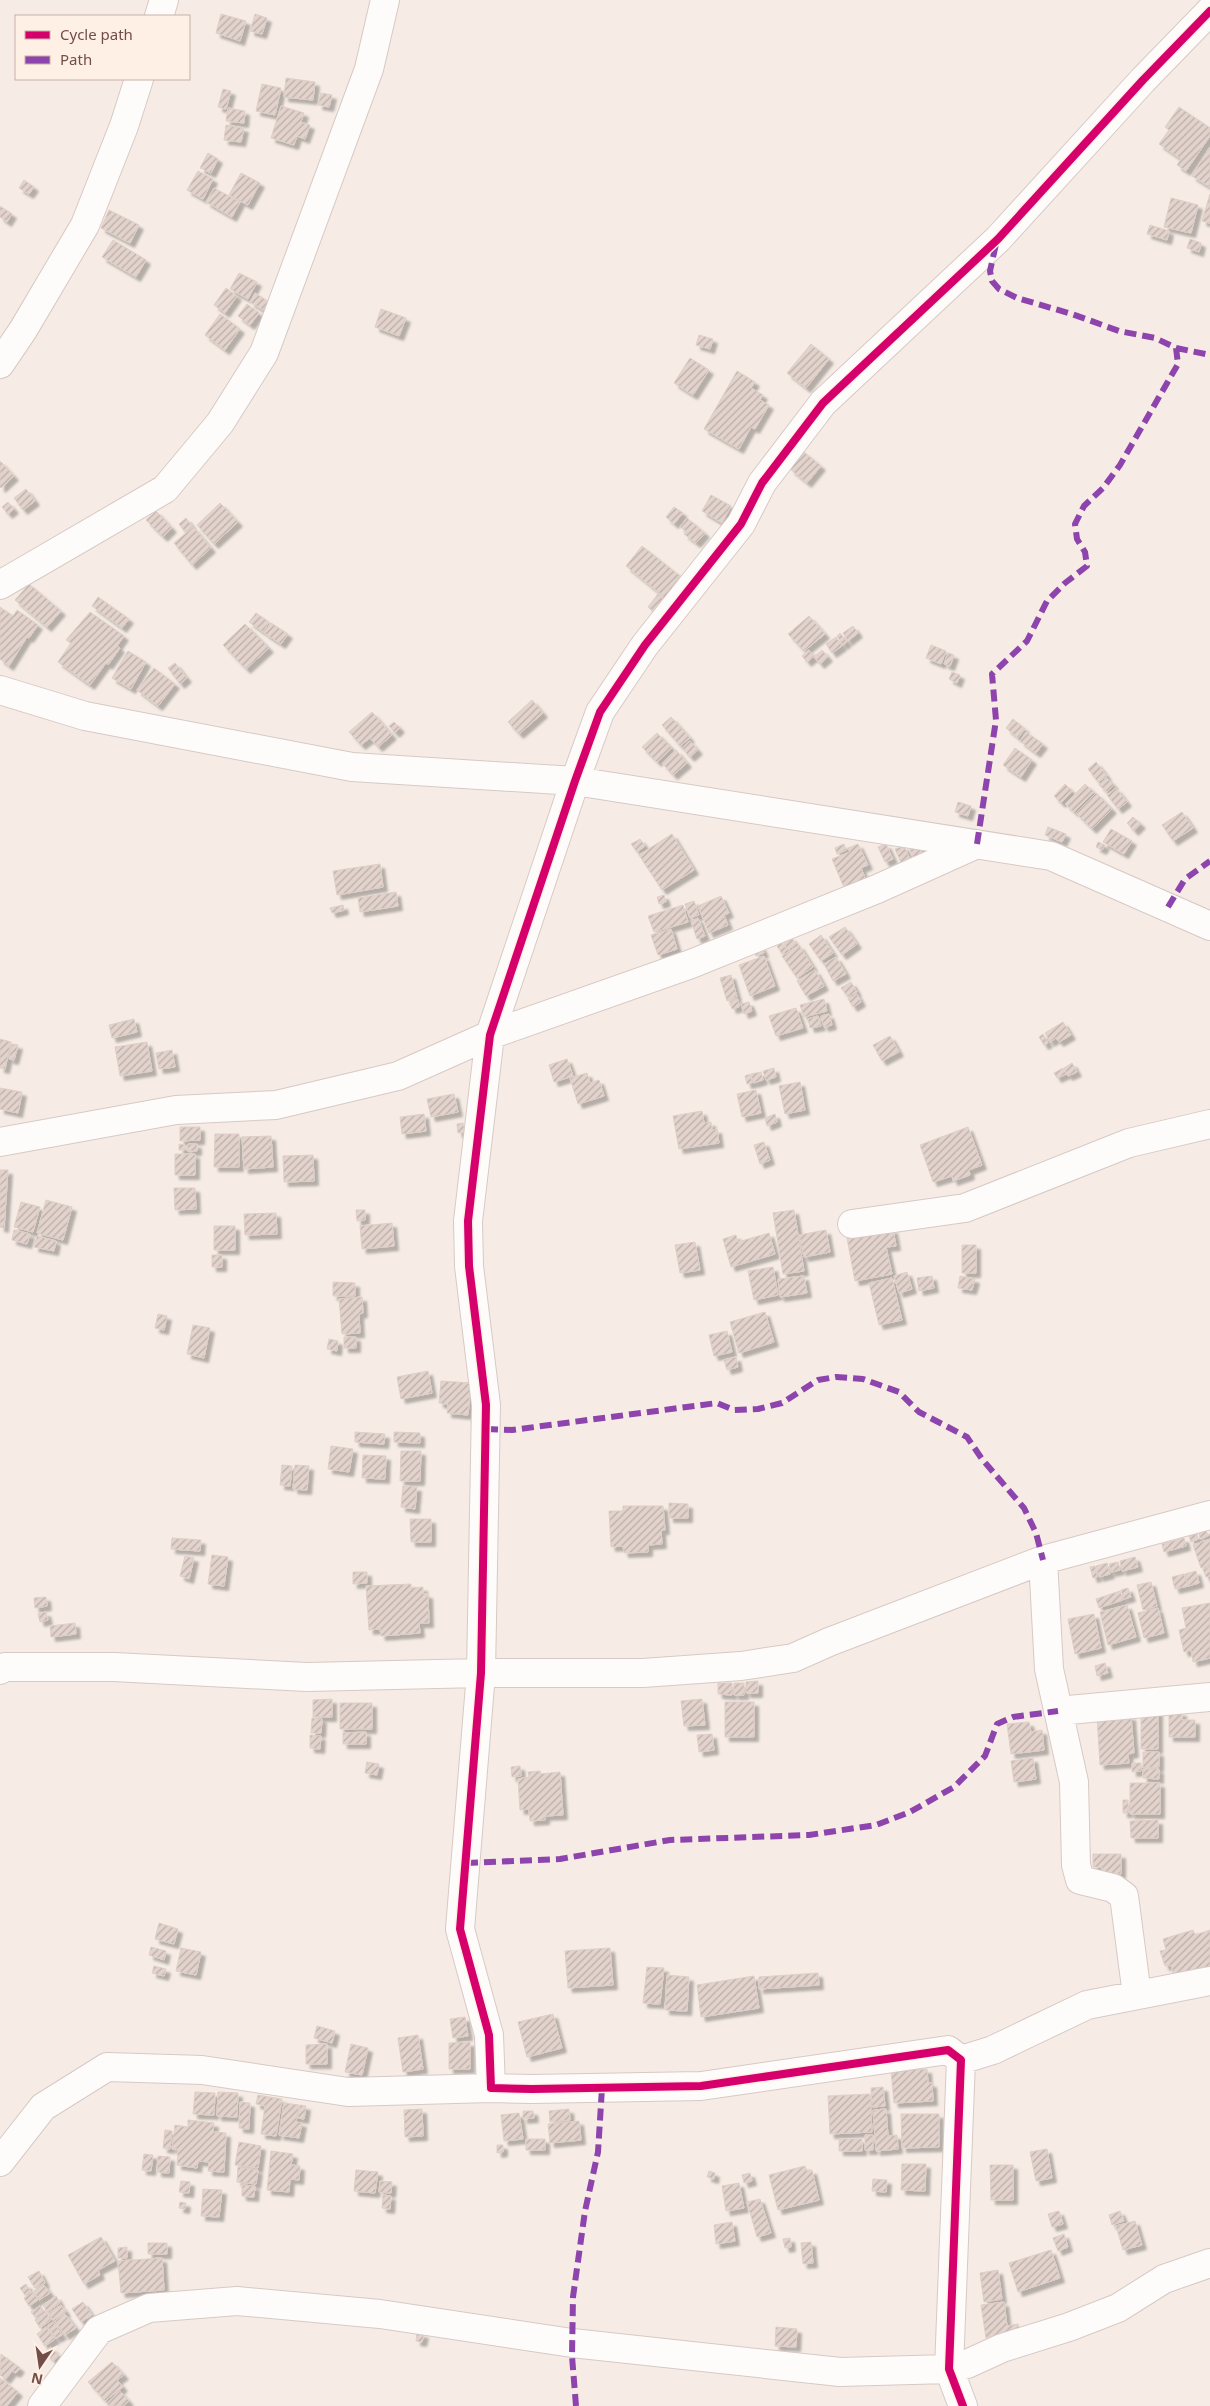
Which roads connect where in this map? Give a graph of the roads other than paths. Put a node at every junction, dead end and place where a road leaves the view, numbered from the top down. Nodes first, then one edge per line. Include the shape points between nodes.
1 (164, 0) edge
2 (385, 0) edge
3 (1210, 11) edge
4 (158, 15) edge
5 (139, 80) edge
6 (0, 364) edge
7 (0, 586) edge
8 (0, 690) edge
9 (575, 781) junction
10 (977, 844) junction
11 (1210, 926) edge
12 (490, 1035) junction
13 (1210, 1124) edge
14 (0, 1142) edge
15 (852, 1224) dead end
16 (1210, 1515) edge
17 (1043, 1560) junction
18 (0, 1670) edge
19 (481, 1673) junction
20 (1210, 1697) edge
21 (1058, 1711) junction
22 (1210, 1981) edge
23 (1137, 1995) junction
24 (961, 2060) junction
25 (491, 2088) junction
26 (0, 2162) edge
27 (1210, 2263) edge
28 (949, 2369) junction
29 (42, 2406) edge
30 (963, 2406) edge

1 - 4 street
2 - 7 street via 369,69 264,353 220,423 165,489
3 - 9 street via 998,239 823,403 762,483 741,524 645,645 600,712
5 - 6 street via 85,225
8 - 9 street via 85,716 352,767
9 - 10 street
9 - 12 street
10 - 11 street via 1051,856
10 - 12 street via 877,889 690,964
12 - 14 street via 398,1076 276,1105 176,1110
12 - 19 street via 468,1221 469,1266 486,1405
13 - 15 street via 1129,1143 965,1208
16 - 17 street
17 - 19 street via 793,1658 643,1674
17 - 21 street via 1049,1669
18 - 19 street via 114,1667 307,1677
19 - 25 street via 460,1929 489,2035
20 - 21 street
21 - 23 street via 1074,1782 1076,1865 1080,1880 1113,1888 1124,1896
22 - 23 street
23 - 24 street via 1087,2005 994,2050
24 - 25 street via 948,2050 701,2086
24 - 28 street
25 - 26 street via 348,2092 202,2070 107,2067 43,2107
27 - 28 street via 1164,2280 1118,2308
28 - 29 street via 840,2372 572,2343 380,2314 237,2301 149,2308 99,2330
28 - 30 street

